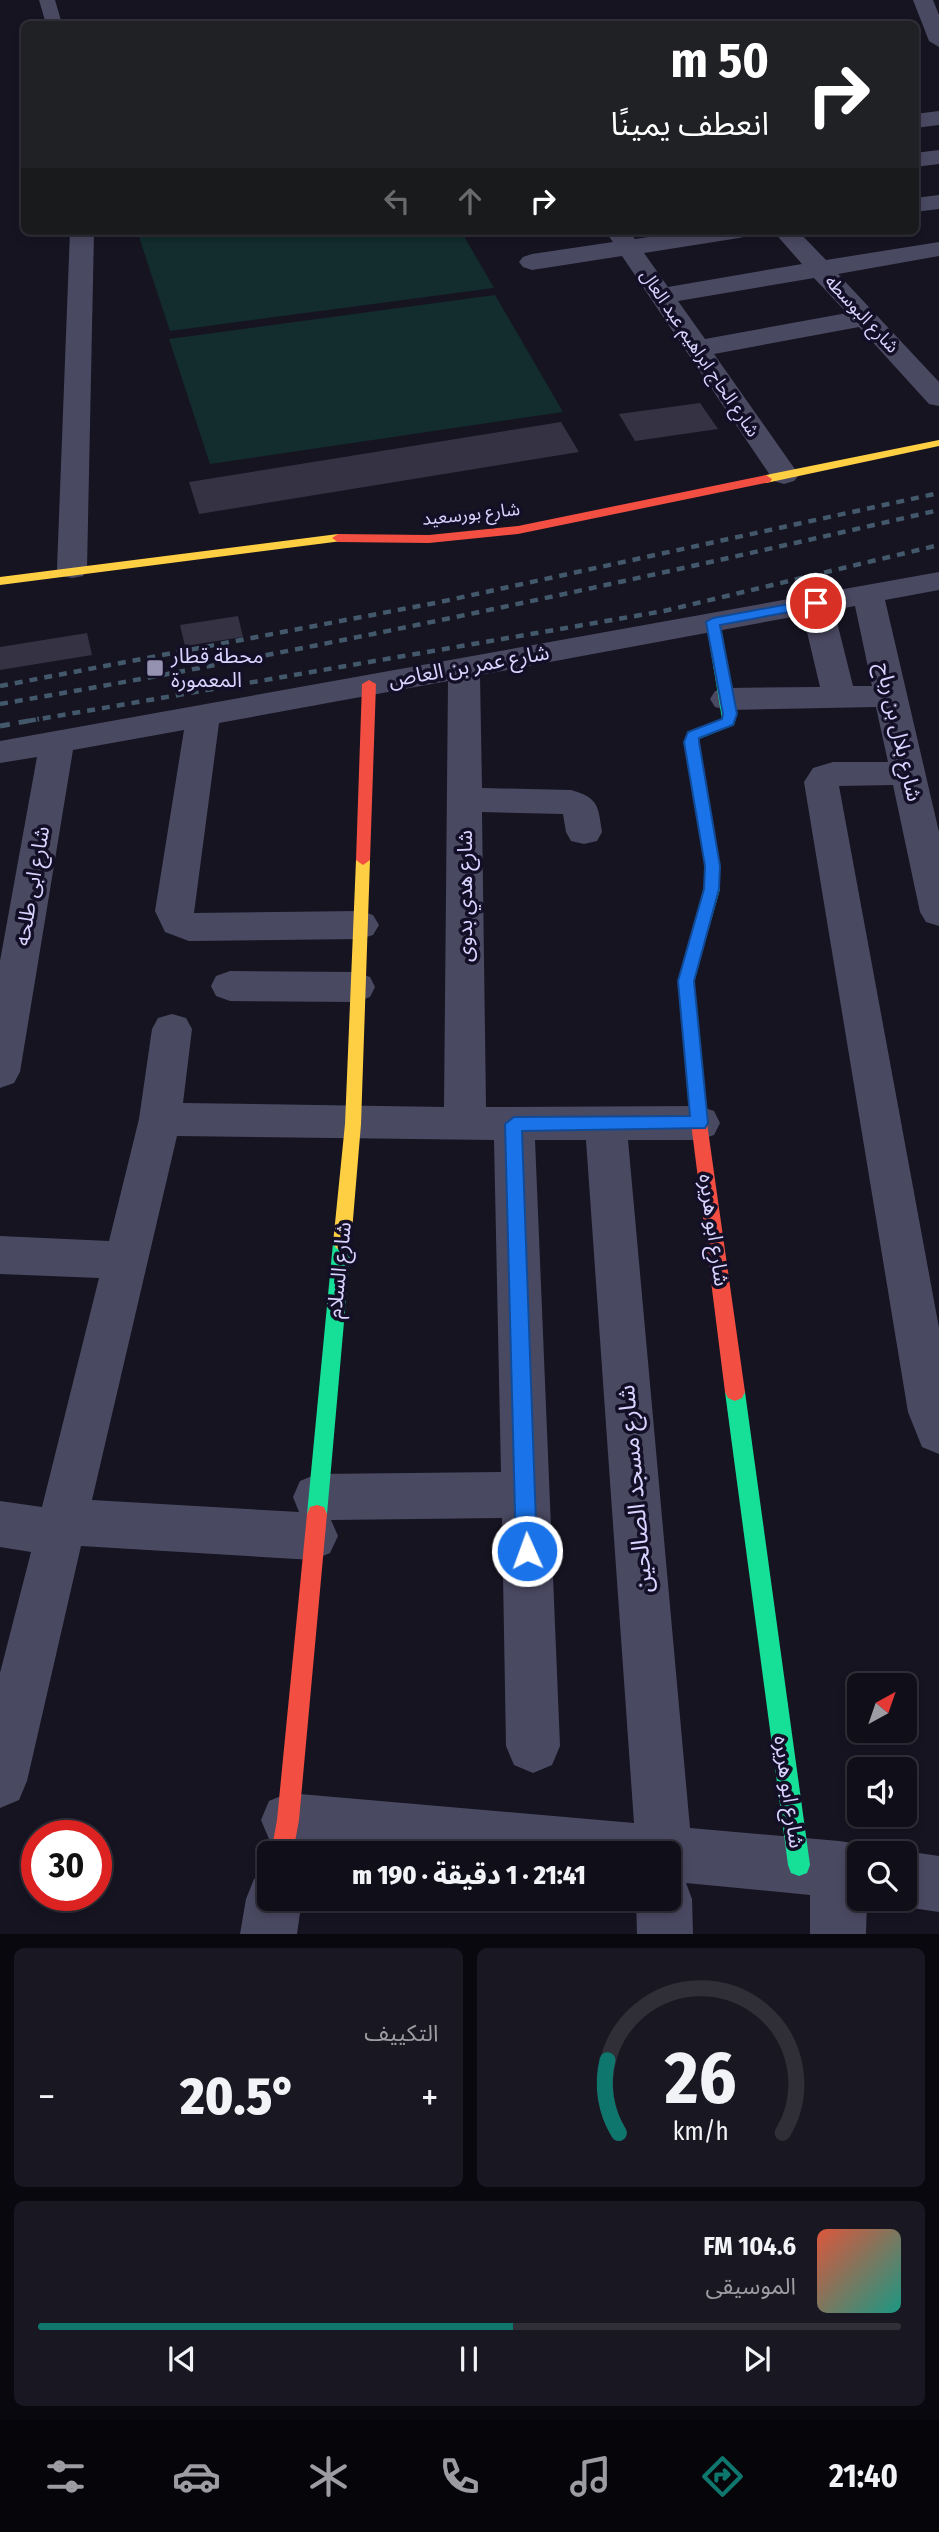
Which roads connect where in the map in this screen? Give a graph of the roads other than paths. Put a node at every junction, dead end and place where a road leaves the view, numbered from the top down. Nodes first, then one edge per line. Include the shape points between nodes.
1 (47, 0) edge
2 (930, 6) edge
3 (53, 21) edge
4 (939, 38) edge
5 (939, 118) edge
6 (919, 120) edge
7 (939, 157) edge
8 (919, 160) edge
9 (939, 202) edge
10 (919, 204) edge
11 (82, 235) edge
12 (680, 235) edge
13 (789, 235) edge
14 (622, 239) edge
15 (939, 249) edge
16 (531, 262) dead end
17 (820, 269) junction
18 (660, 296) junction
19 (865, 318) junction
20 (696, 349) junction
21 (939, 398) edge
22 (939, 443) edge
23 (784, 475) junction
24 (72, 569) junction
25 (0, 581) edge
26 (939, 581) edge
27 (868, 594) junction
28 (816, 603) junction
29 (713, 622) junction
30 (464, 667) junction
31 (369, 684) junction
32 (890, 696) junction
33 (839, 697) junction
34 (727, 699) junction
35 (203, 715) junction
36 (57, 741) junction
37 (0, 752) edge
38 (908, 773) junction
39 (464, 800) junction
40 (584, 832) dead end
41 (939, 912) edge
42 (359, 925) junction
43 (230, 986) dead end
44 (356, 988) junction
45 (172, 1029) dead end
46 (0, 1072) edge
47 (160, 1119) junction
48 (699, 1123) junction
49 (354, 1124) junction
50 (465, 1124) junction
51 (514, 1124) junction
52 (606, 1124) junction
53 (0, 1255) edge
54 (127, 1260) junction
55 (939, 1432) edge
56 (525, 1495) junction
57 (315, 1516) junction
58 (0, 1524) edge
59 (62, 1528) junction
60 (533, 1746) dead end
61 (0, 1780) edge
62 (285, 1837) edge
63 (378, 1841) edge
64 (665, 1841) edge
65 (681, 1855) edge
66 (833, 1869) edge
67 (917, 1881) edge
68 (939, 1884) edge
69 (272, 1911) edge
70 (664, 1911) edge
71 (268, 1934) edge
72 (665, 1934) edge
73 (838, 1934) edge

1 - 3 lane
2 - 4 street
5 - 6 street
7 - 8 street
9 - 10 street
11 - 24 street
12 - 14 street
13 - 17 street, شارع البوسطه
14 - 16 street
14 - 18 street, شارع الحاج ابراهيم عبد العال
15 - 17 street
17 - 18 street
17 - 19 street, شارع البوسطه
18 - 20 street, شارع الحاج ابراهيم عبد العال
19 - 20 street
19 - 21 street, شارع البوسطه
20 - 23 street, شارع الحاج ابراهيم عبد العال
22 - 23 street, شارع بورسعيد
23 - 24 street, شارع بورسعيد via 492,534 330,538
24 - 25 street, شارع بورسعيد
26 - 27 street, شارع عمر بن العاص
27 - 28 street, شارع عمر بن العاص
27 - 32 street, شارع بلال بن رباح
28 - 29 street, شارع عمر بن العاص
28 - 33 street
29 - 30 street, شارع عمر بن العاص
29 - 34 street, شارع ابو هريره
30 - 31 street, شارع عمر بن العاص
30 - 39 street, شارع هدي بدوى
31 - 35 street, شارع عمر بن العاص
31 - 42 street, شارع السلام
32 - 33 street
32 - 38 street, شارع بلال بن رباح
33 - 34 street
34 - 48 street, شارع ابو هريره via 729,722 693,736 691,742 712,866 712,889 686,981
35 - 36 street, شارع عمر بن العاص
35 - 42 street via 174,911 178,922 190,927
36 - 37 street, شارع عمر بن العاص
36 - 46 street, شارع ابى طلحه
38 - 41 street, شارع بلال بن رباح
38 - 55 street via 832,774 821,782 931,1412
39 - 40 street via 571,802 580,807
39 - 50 street, شارع هدي بدوى
42 - 44 street, شارع السلام
43 - 44 street
44 - 49 street, شارع السلام
45 - 47 street
47 - 49 street
47 - 54 street
48 - 52 street
48 - 66 street, شارع ابو هريره
49 - 50 street
49 - 57 street, شارع السلام
50 - 51 street
51 - 52 street
51 - 56 street
52 - 64 street, شارع مسجد الصالحين
53 - 54 street
54 - 59 street
56 - 57 street
56 - 60 street
57 - 59 street
57 - 62 street, شارع السلام
58 - 59 street
59 - 61 street
62 - 63 street
65 - 66 street
66 - 73 street, شارع ابو هريره
67 - 68 street
69 - 71 street
70 - 72 street

